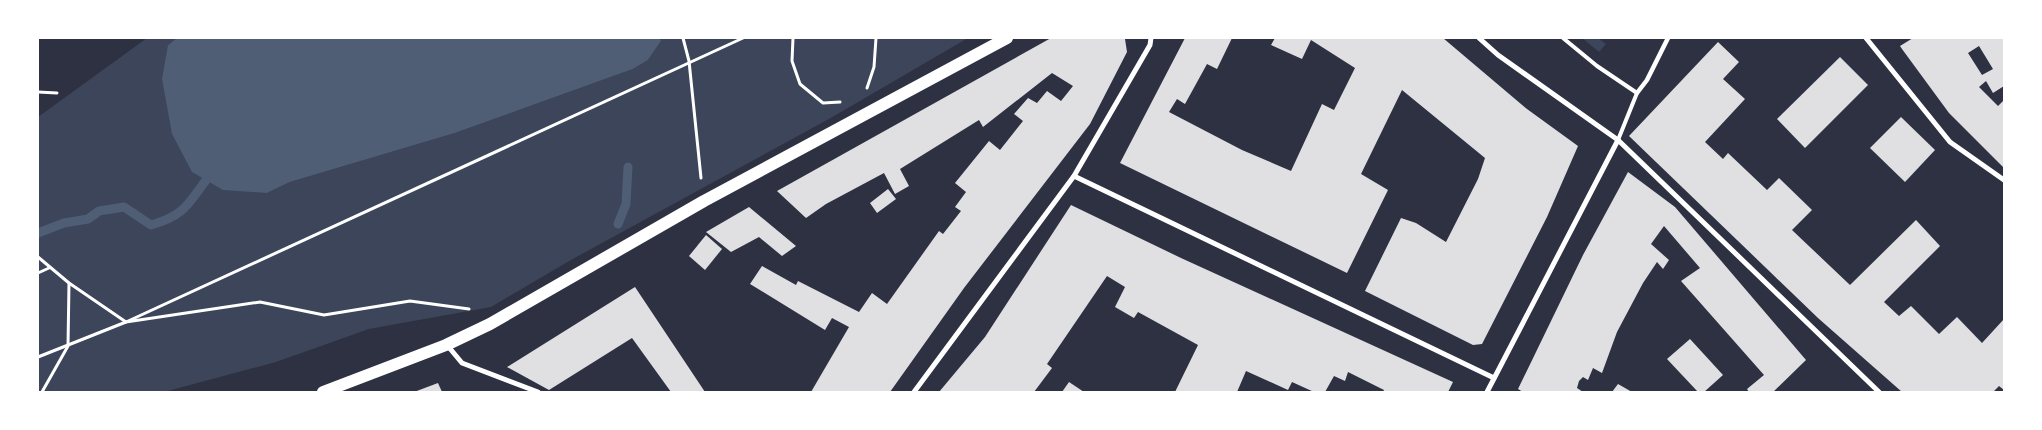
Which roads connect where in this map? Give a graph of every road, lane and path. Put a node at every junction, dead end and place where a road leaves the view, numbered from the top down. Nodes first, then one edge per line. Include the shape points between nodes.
1 (683, 38) edge
2 (743, 38) edge
3 (793, 38) edge
4 (876, 38) edge
5 (1007, 38) edge
6 (1151, 38) edge
7 (1479, 38) edge
8 (1563, 38) edge
9 (1668, 38) edge
10 (1866, 38) edge
11 (689, 61) junction
12 (866, 91) dead end
13 (38, 92) edge
14 (57, 93) dead end
15 (1637, 93) junction
16 (846, 101) dead end
17 (1618, 140) junction
18 (1074, 176) junction
19 (2004, 180) edge
20 (704, 200) junction
21 (38, 257) edge
22 (50, 268) junction
23 (38, 273) edge
24 (69, 283) junction
25 (126, 322) junction
26 (490, 324) junction
27 (446, 345) junction
28 (68, 346) junction
29 (38, 357) edge
30 (1494, 378) junction
31 (42, 392) edge
32 (323, 392) edge
33 (538, 392) edge
34 (914, 392) edge
35 (1488, 392) edge
36 (1879, 392) edge

1 - 11 path
2 - 11 path
3 - 16 path via 792,60 800,84 823,103
4 - 12 path via 874,67
5 - 20 main road
6 - 18 street via 1150,45
7 - 17 street
8 - 15 lane
9 - 15 street
10 - 19 street via 1950,142
11 - 20 path
11 - 25 path
13 - 14 path
15 - 17 lane
17 - 30 street
17 - 36 street
18 - 30 street
18 - 34 street
20 - 26 main road
21 - 22 path
22 - 23 path
22 - 24 path
24 - 25 path
24 - 28 path
25 - 26 path via 260,302 324,316 410,301 481,311
25 - 28 path
26 - 27 main road
27 - 32 main road
27 - 33 street via 462,363
28 - 29 path
28 - 31 path
30 - 35 street

